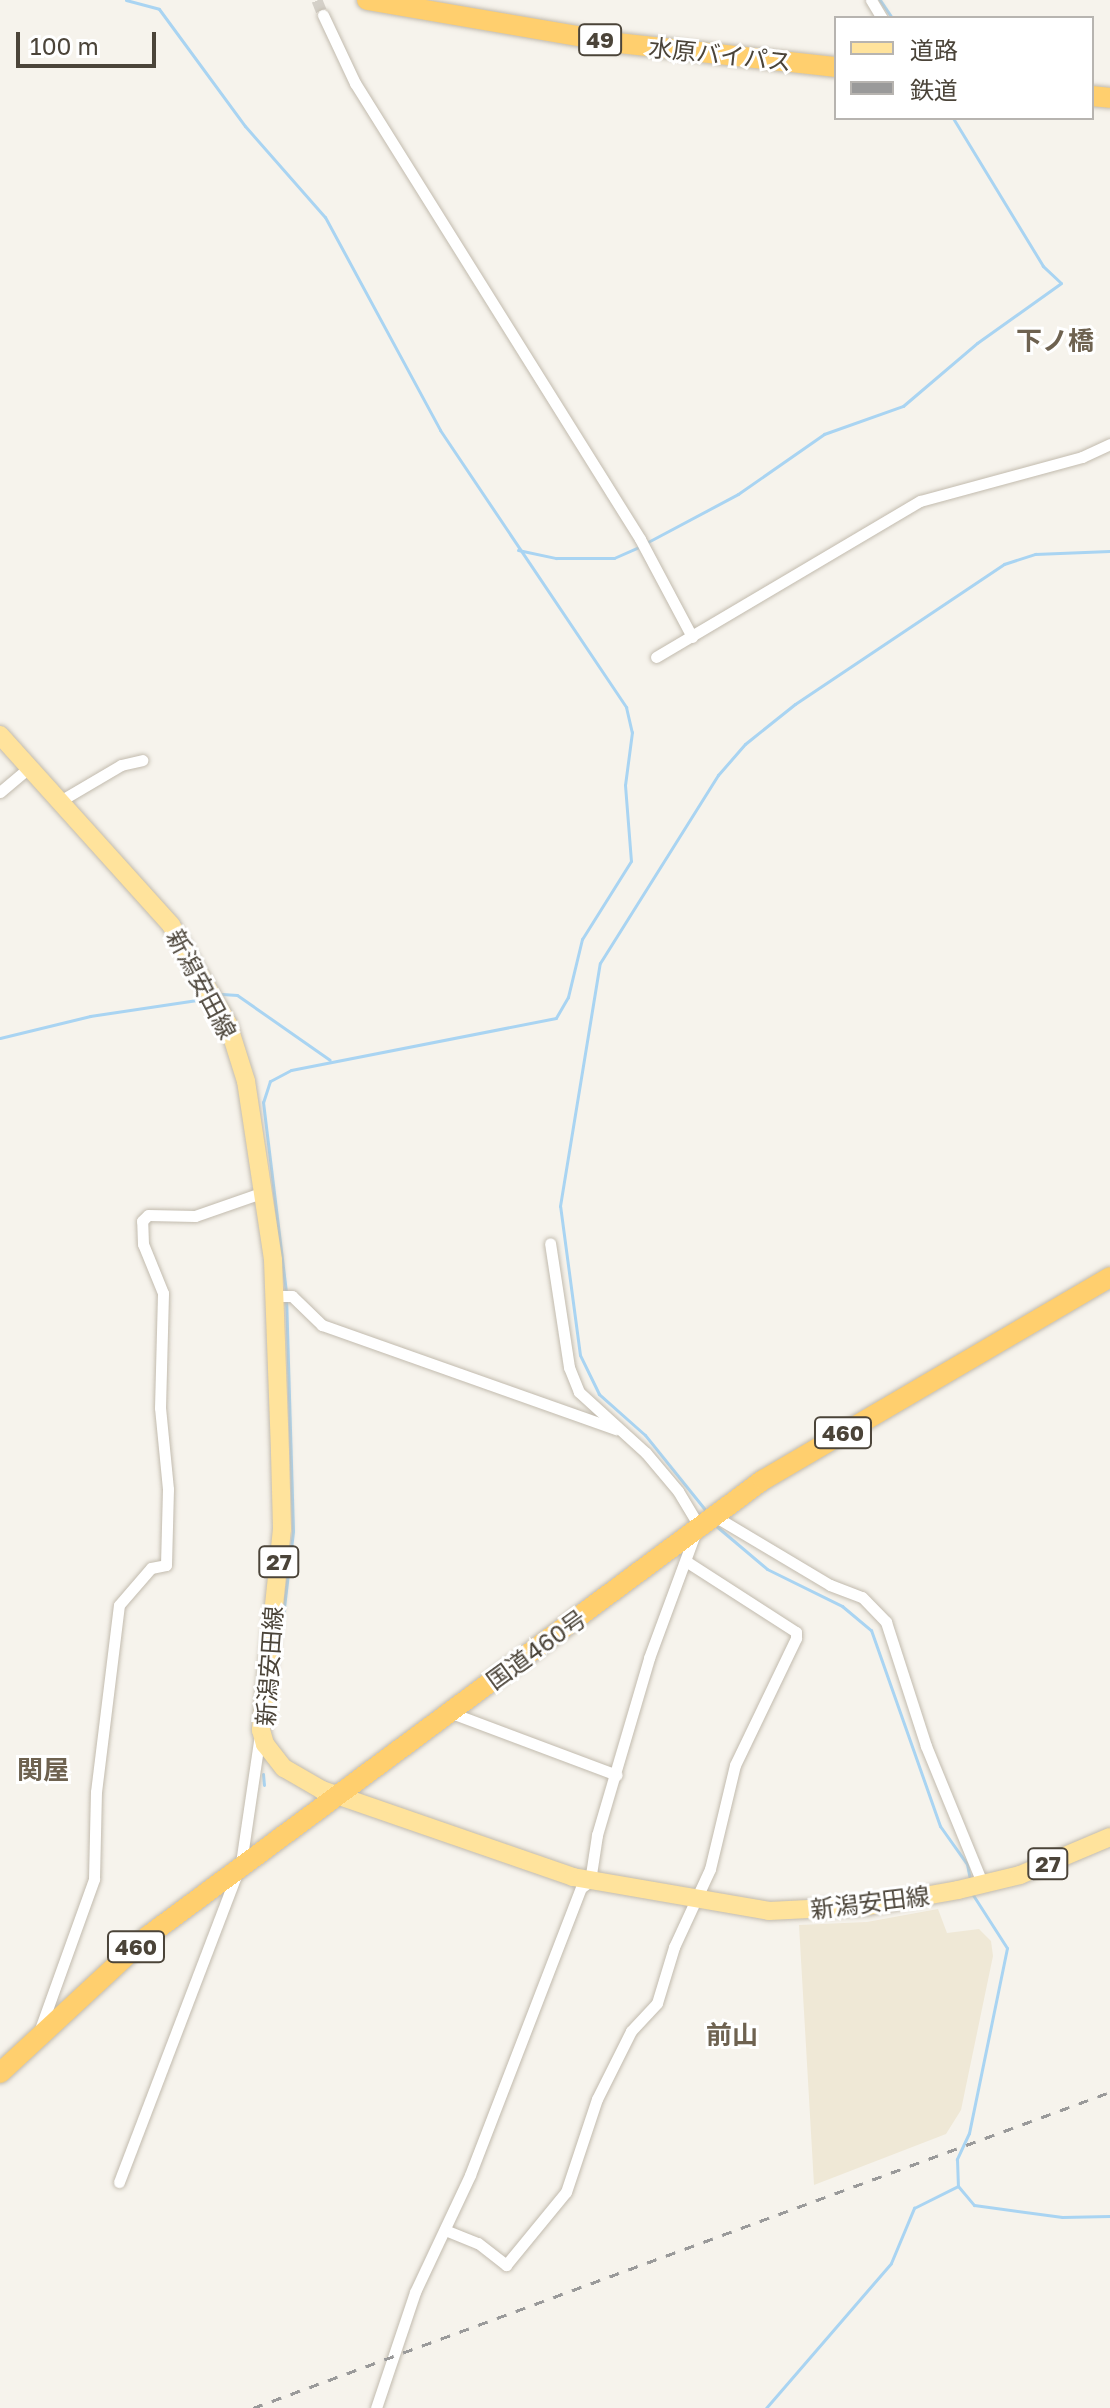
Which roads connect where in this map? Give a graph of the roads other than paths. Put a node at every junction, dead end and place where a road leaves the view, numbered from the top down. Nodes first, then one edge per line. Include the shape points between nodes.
1 (367, 0) edge
2 (323, 15) tunnel mouth
3 (834, 67) edge
4 (1110, 444) edge
5 (692, 637) junction
6 (656, 657) dead end
7 (0, 735) edge
8 (142, 760) dead end
9 (29, 768) junction
10 (0, 792) edge
11 (60, 801) junction
12 (264, 1192) junction
13 (550, 1243) dead end
14 (1110, 1277) edge
15 (276, 1296) junction
16 (621, 1430) junction
17 (705, 1524) junction
18 (686, 1561) junction
19 (449, 1712) junction
20 (261, 1730) junction
21 (617, 1775) junction
22 (342, 1794) junction
23 (1110, 1837) edge
24 (241, 1863) junction
25 (590, 1881) junction
26 (983, 1885) junction
27 (694, 1901) junction
28 (37, 2039) junction
29 (0, 2073) edge
30 (119, 2182) dead end
31 (445, 2230) junction
32 (376, 2408) edge

1 - 3 highway, 水原バイパス / 49 via 618,43
2 - 5 street via 355,83 640,539
4 - 5 street via 1082,457 920,501
5 - 6 street
7 - 9 main road, 新潟安田線 / 27
8 - 11 street via 121,765
9 - 10 street
9 - 11 main road, 新潟安田線 / 27
11 - 12 main road, 新潟安田線 / 27 via 171,925 212,993 246,1081
12 - 15 main road, 新潟安田線 / 27
12 - 28 street via 195,1216 148,1215 142,1221 143,1244 163,1293 160,1408 168,1489 166,1565 151,1568 119,1605 96,1792 94,1879
13 - 16 street via 569,1367 579,1392
14 - 17 highway, 国道460号 / 460 via 763,1480
15 - 16 street via 292,1296 322,1325
15 - 20 main road, 新潟安田線 / 27 via 282,1529
16 - 17 street via 678,1491 696,1521
17 - 18 street
17 - 19 highway, 国道460号 / 460
17 - 26 street via 862,1597 886,1622 926,1746
18 - 21 street via 649,1658
18 - 27 street via 796,1632 735,1765 710,1869
19 - 21 street
19 - 22 highway, 国道460号 / 460
20 - 22 main road, 新潟安田線 / 27 via 284,1768 322,1790
20 - 24 street
21 - 25 street via 597,1835
22 - 24 highway, 国道460号 / 460
22 - 25 main road, 新潟安田線 / 27
23 - 26 main road, 新潟安田線 / 27
24 - 28 highway, 国道460号 / 460 via 148,1936
24 - 30 street
25 - 27 main road, 新潟安田線 / 27
25 - 31 street via 581,1888
26 - 27 main road, 新潟安田線 / 27 via 815,1911
27 - 31 street via 657,2003 631,2031 597,2099 566,2192 506,2265 478,2243
28 - 29 highway, 国道460号 / 460
31 - 32 street via 415,2292

